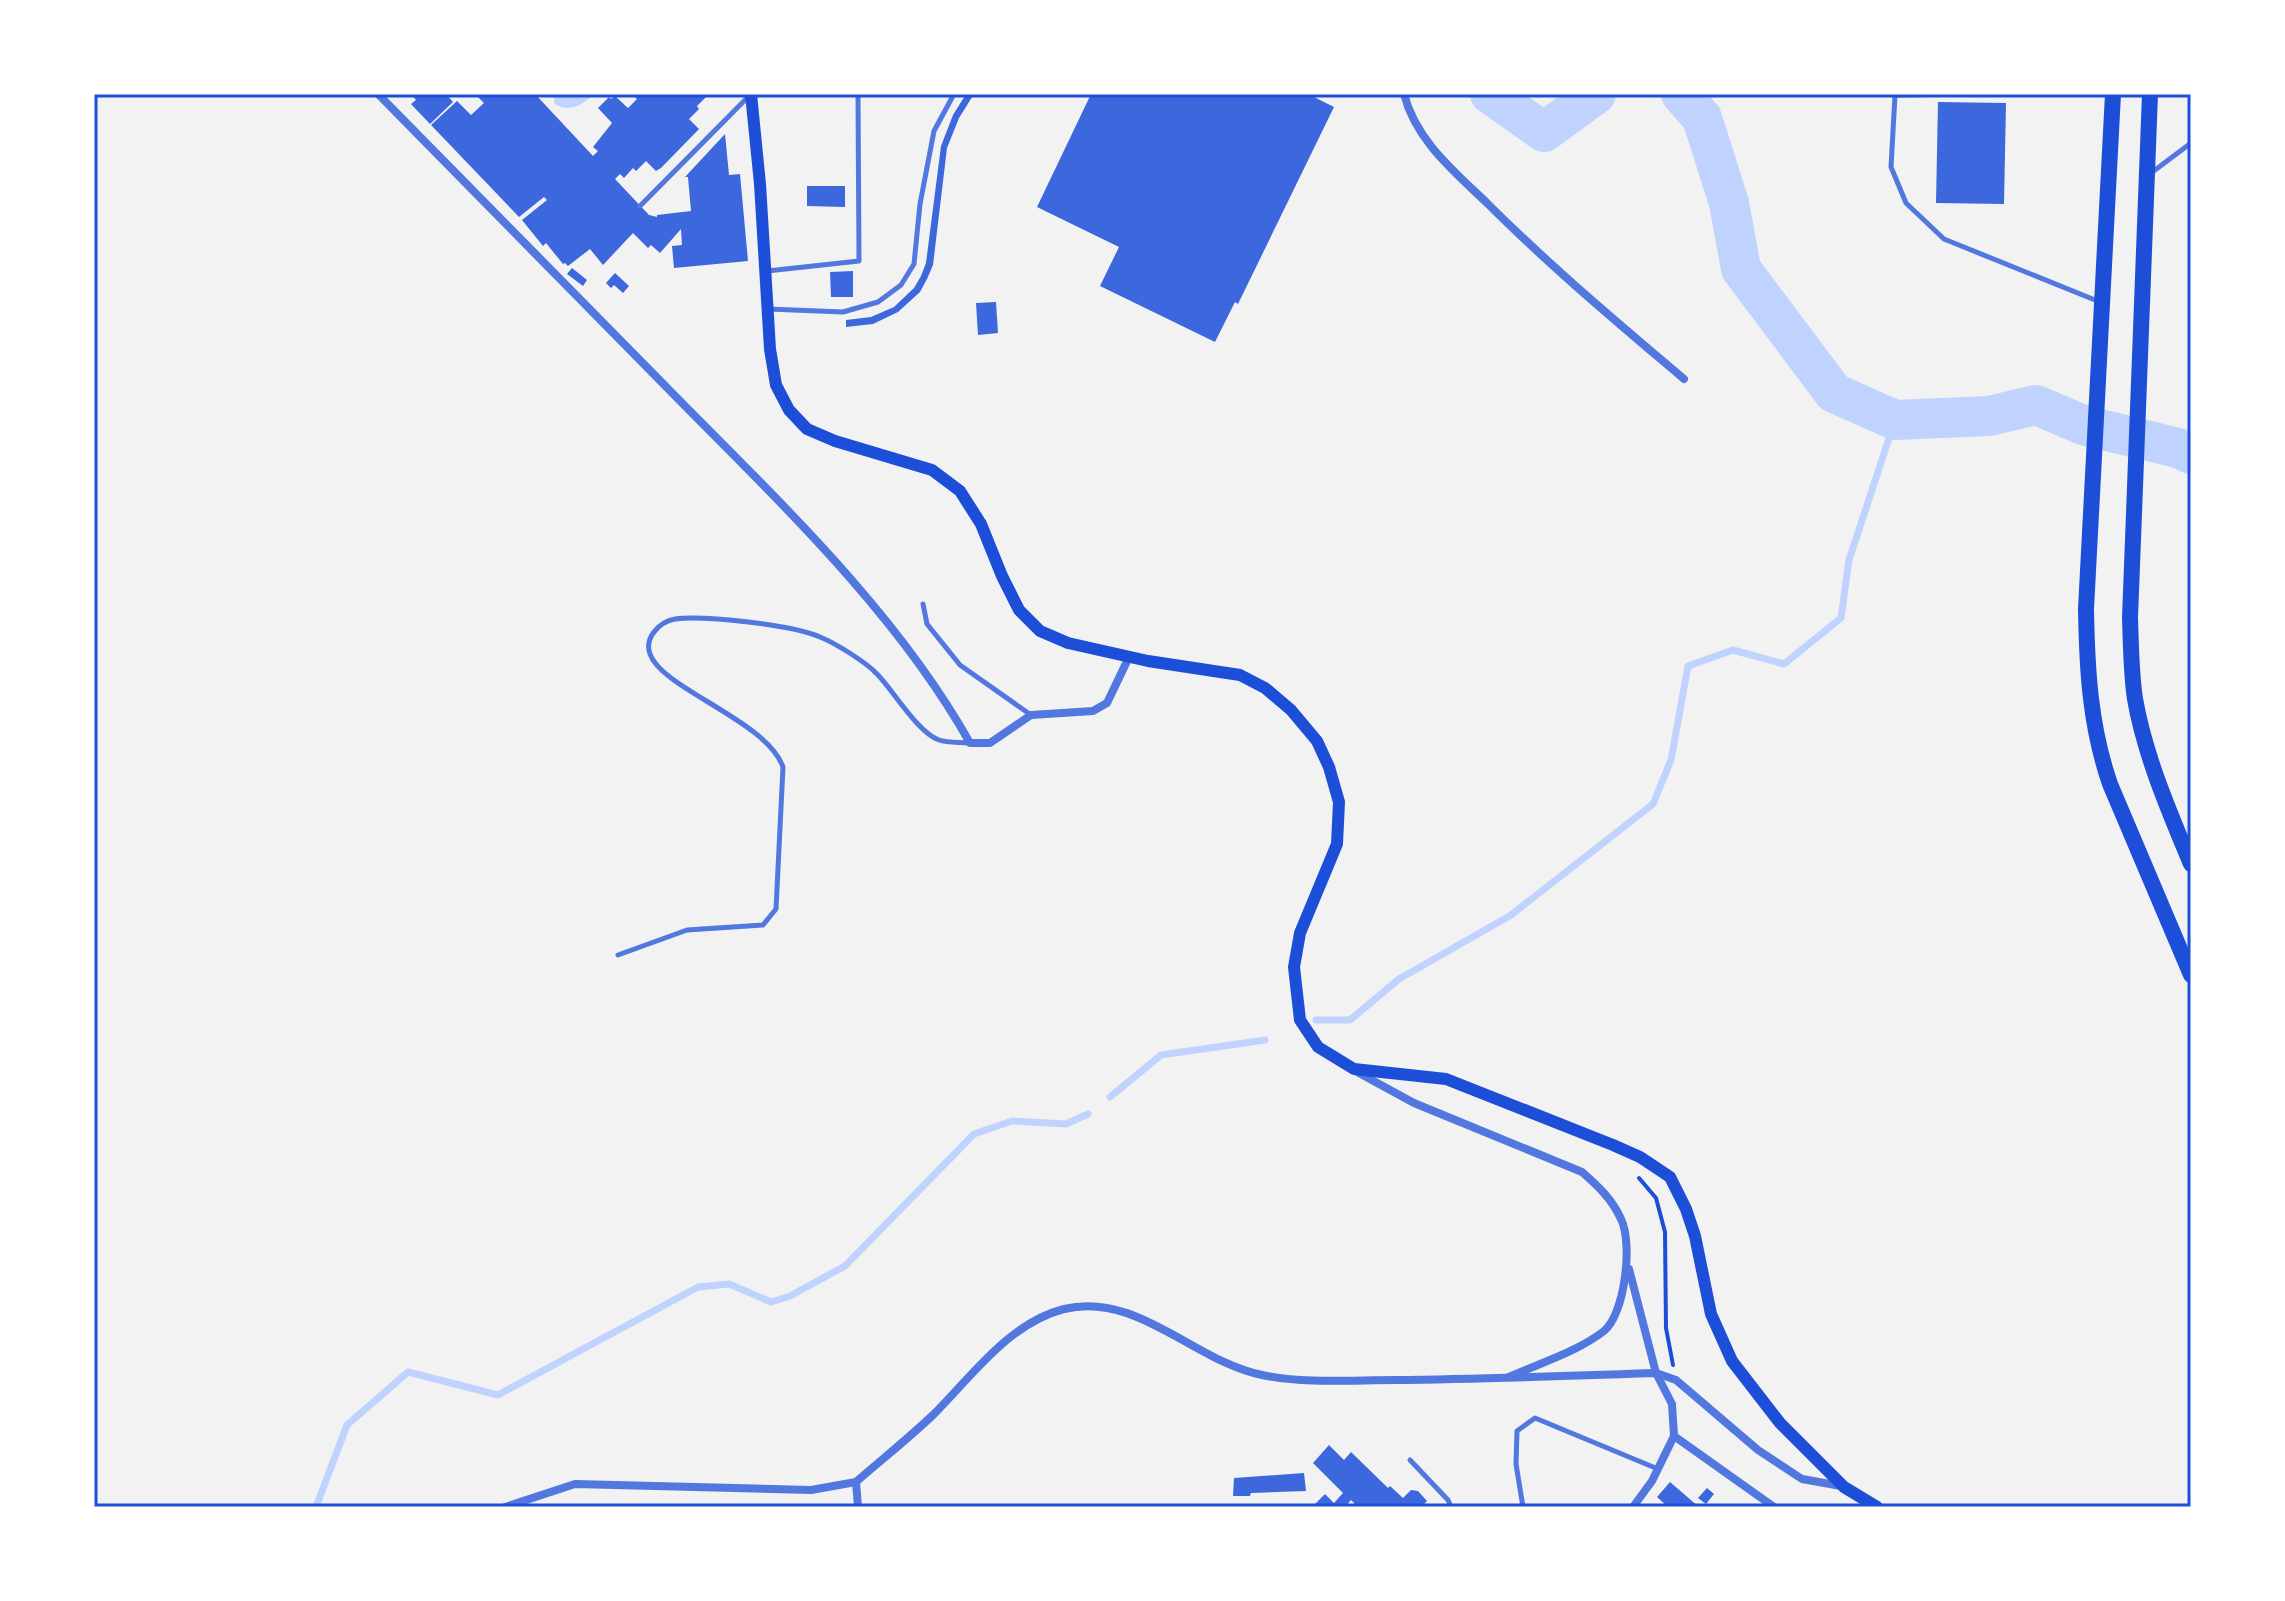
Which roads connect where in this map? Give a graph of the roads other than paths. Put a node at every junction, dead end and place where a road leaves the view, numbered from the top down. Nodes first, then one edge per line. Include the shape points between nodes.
1 (378, 94) edge
2 (751, 94) edge
3 (858, 94) edge
4 (954, 94) edge
5 (1404, 94) edge
6 (1967, 94) edge
7 (2113, 94) edge
8 (2150, 94) edge
9 (2191, 143) edge
10 (2147, 177) junction
11 (640, 206) dead end
12 (765, 271) junction
13 (2101, 303) junction
14 (767, 309) junction
15 (1684, 379) dead end
16 (923, 604) dead end
17 (1129, 657) junction
18 (1031, 715) junction
19 (970, 743) junction
20 (2191, 864) edge
21 (618, 955) dead end
22 (2191, 975) edge
23 (1354, 1069) junction
24 (1628, 1264) junction
25 (1656, 1373) junction
26 (1504, 1379) junction
27 (1674, 1436) junction
28 (1410, 1460) dead end
29 (1659, 1469) junction
30 (856, 1482) junction
31 (1844, 1487) junction
32 (505, 1507) edge
33 (858, 1507) edge
34 (1451, 1507) edge
35 (1523, 1507) edge
36 (1633, 1507) edge
37 (1774, 1507) edge
38 (1877, 1507) edge

1 - 19 street via 822,547 917,663
2 - 11 lane
2 - 12 main road
3 - 12 lane via 859,261
4 - 14 lane via 934,131 914,264 901,285 878,302 843,312
5 - 15 street via 1417,126 1444,161 1540,257
6 - 13 lane via 1895,95 1891,167 1906,203 1944,239
7 - 13 highway
8 - 10 highway
9 - 10 lane
10 - 20 highway via 2130,618 2135,700 2157,777
12 - 14 main road
13 - 22 highway via 2086,609 2093,723 2100,753
14 - 17 main road via 776,385 807,429 932,470 960,491 981,524 1019,610 1040,631
16 - 18 lane via 927,624 960,665
17 - 18 street via 1107,703 1093,711
17 - 23 main road via 1240,675 1291,710 1317,741 1339,802 1337,844 1300,933 1294,967 1300,1020 1318,1047
18 - 19 street via 990,743
19 - 21 lane via 938,740 875,672 819,637 758,624 669,620 649,642 650,655 662,671 727,712 779,754 783,767 776,909 763,925 687,930
23 - 24 street via 1414,1103 1582,1172 1605,1192 1623,1222
23 - 31 main road via 1446,1079 1640,1157 1670,1177 1686,1209 1711,1314 1732,1361 1780,1423
24 - 25 street
24 - 26 street via 1607,1328 1583,1345
25 - 26 street
25 - 27 street via 1672,1404
25 - 31 street via 1676,1380 1758,1450 1802,1479
26 - 30 street via 1288,1381 1251,1373 1124,1312 1095,1305 1065,1309 1037,1319 982,1362 933,1415
27 - 29 street
27 - 37 street
28 - 34 lane
29 - 35 lane via 1535,1418 1517,1431
29 - 36 street
30 - 32 street via 811,1490 575,1484
30 - 33 street
31 - 38 main road

